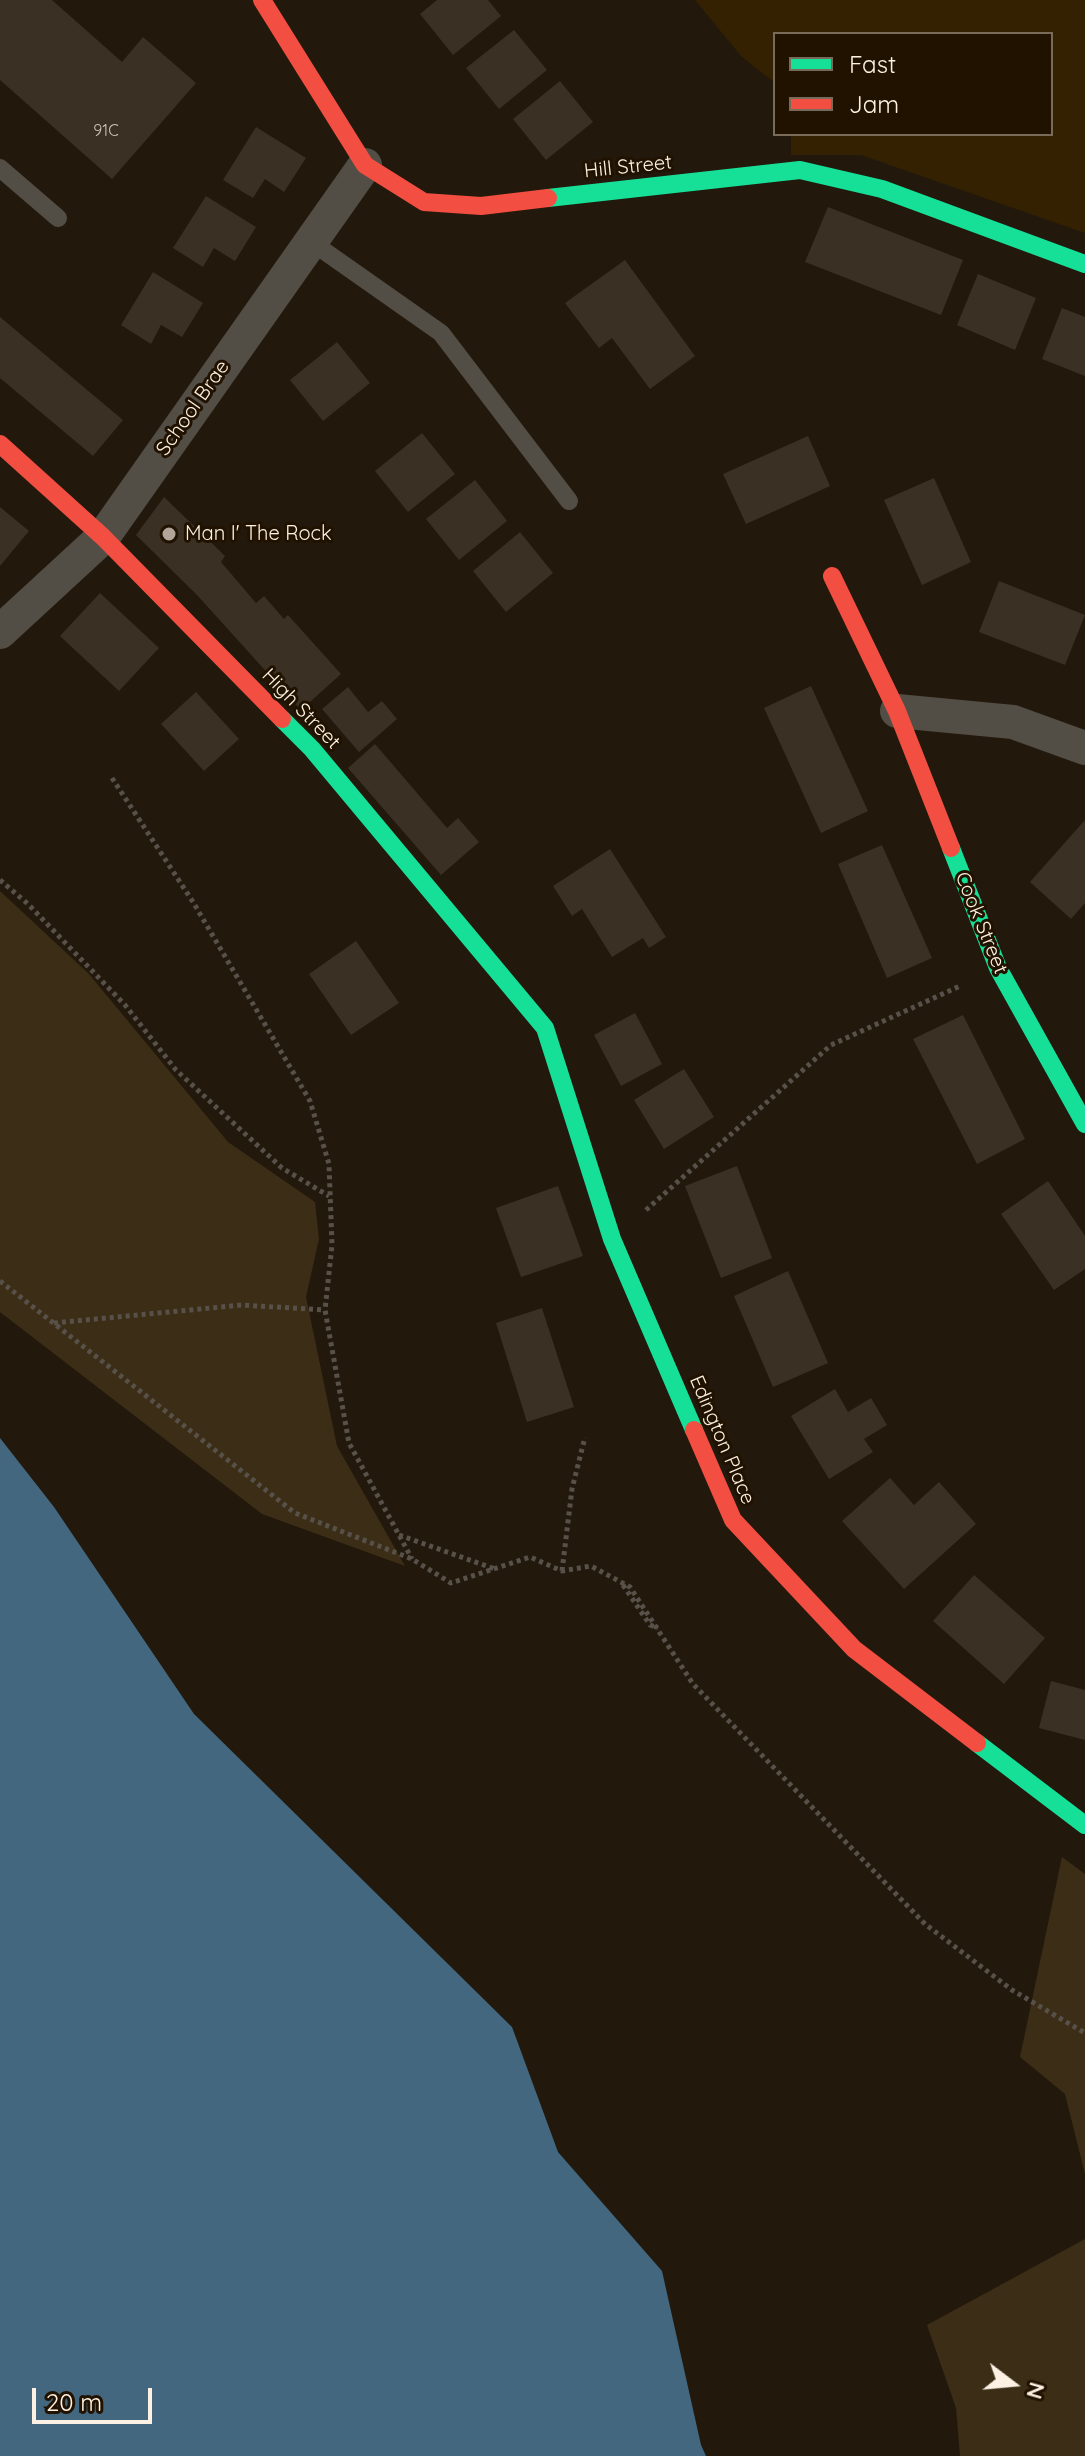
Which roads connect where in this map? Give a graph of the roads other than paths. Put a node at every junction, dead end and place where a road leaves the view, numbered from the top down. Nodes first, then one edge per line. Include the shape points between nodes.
1 (262, 0) edge
2 (365, 165) junction
3 (0, 168) edge
4 (58, 218) dead end
5 (310, 241) junction
6 (1085, 264) edge
7 (0, 444) edge
8 (569, 501) dead end
9 (103, 537) junction
10 (832, 576) dead end
11 (0, 632) edge
12 (897, 711) junction
13 (1085, 748) edge
14 (545, 1028) joint
15 (1085, 1124) edge
16 (1085, 1825) edge

1 - 2 street, Hill Street
2 - 5 street, School Brae
2 - 6 street, Hill Street via 424,202 481,206 800,170 882,189
3 - 4 lane
5 - 8 lane via 441,333
5 - 9 street, School Brae
7 - 9 street, High Street
9 - 11 street, School Brae
9 - 14 street, High Street via 312,749
10 - 12 street, Cook Street
12 - 13 street via 1013,722
12 - 15 street, Cook Street via 998,968
14 - 16 street, Edington Place via 612,1239 733,1520 854,1649

